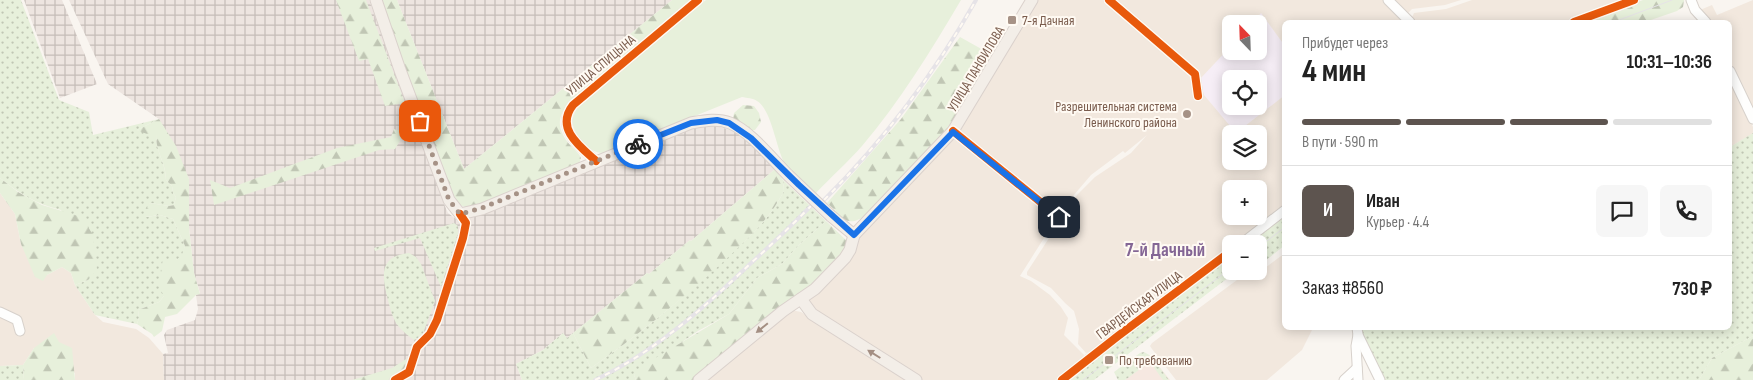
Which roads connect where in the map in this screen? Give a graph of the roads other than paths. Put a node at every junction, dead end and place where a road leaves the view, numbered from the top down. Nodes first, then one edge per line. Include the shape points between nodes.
1 (376, 0) edge
2 (698, 0) edge
3 (1032, 0) edge
4 (1108, 0) edge
5 (1388, 0) edge
6 (1634, 0) edge
7 (1692, 2) edge
8 (1408, 20) edge
9 (1579, 20) edge
10 (1704, 20) edge
11 (1732, 75) edge
12 (1198, 96) dead end
13 (1753, 119) edge
14 (953, 132) junction
15 (596, 161) junction
16 (456, 211) junction
17 (1282, 212) edge
18 (1059, 217) dead end
19 (854, 235) junction
20 (1253, 235) edge
21 (1222, 258) edge
22 (801, 300) junction
23 (0, 312) edge
24 (20, 331) dead end
25 (1357, 331) edge
26 (1358, 368) junction
27 (395, 380) edge
28 (699, 380) edge
29 (916, 380) edge
30 (1062, 380) edge
31 (1344, 380) edge
32 (1358, 380) edge
33 (1380, 380) edge

1 - 16 main road via 449,200
2 - 15 street, УЛИЦА СПИЦЫНА via 568,112 566,122 574,141
3 - 14 main road, УЛИЦА ПАНФИЛОВА
4 - 12 street via 1194,74
5 - 8 street
6 - 9 street
7 - 10 street
11 - 13 street
14 - 18 street
14 - 19 main road, УЛИЦА ПАНФИЛОВА
15 - 16 main road via 482,208
15 - 19 main road, bridge via 691,123 717,120 729,123 746,133
16 - 27 street via 466,223 437,320 430,334 417,347 409,372
17 - 20 street
19 - 22 main road via 846,258
21 - 30 street, ГВАРДЕЙСКАЯ УЛИЦА
22 -> 28 main road
29 -> 22 main road via 812,314
23 - 24 street via 16,320
25 - 26 street
25 - 33 street
26 - 31 street
26 - 32 street

